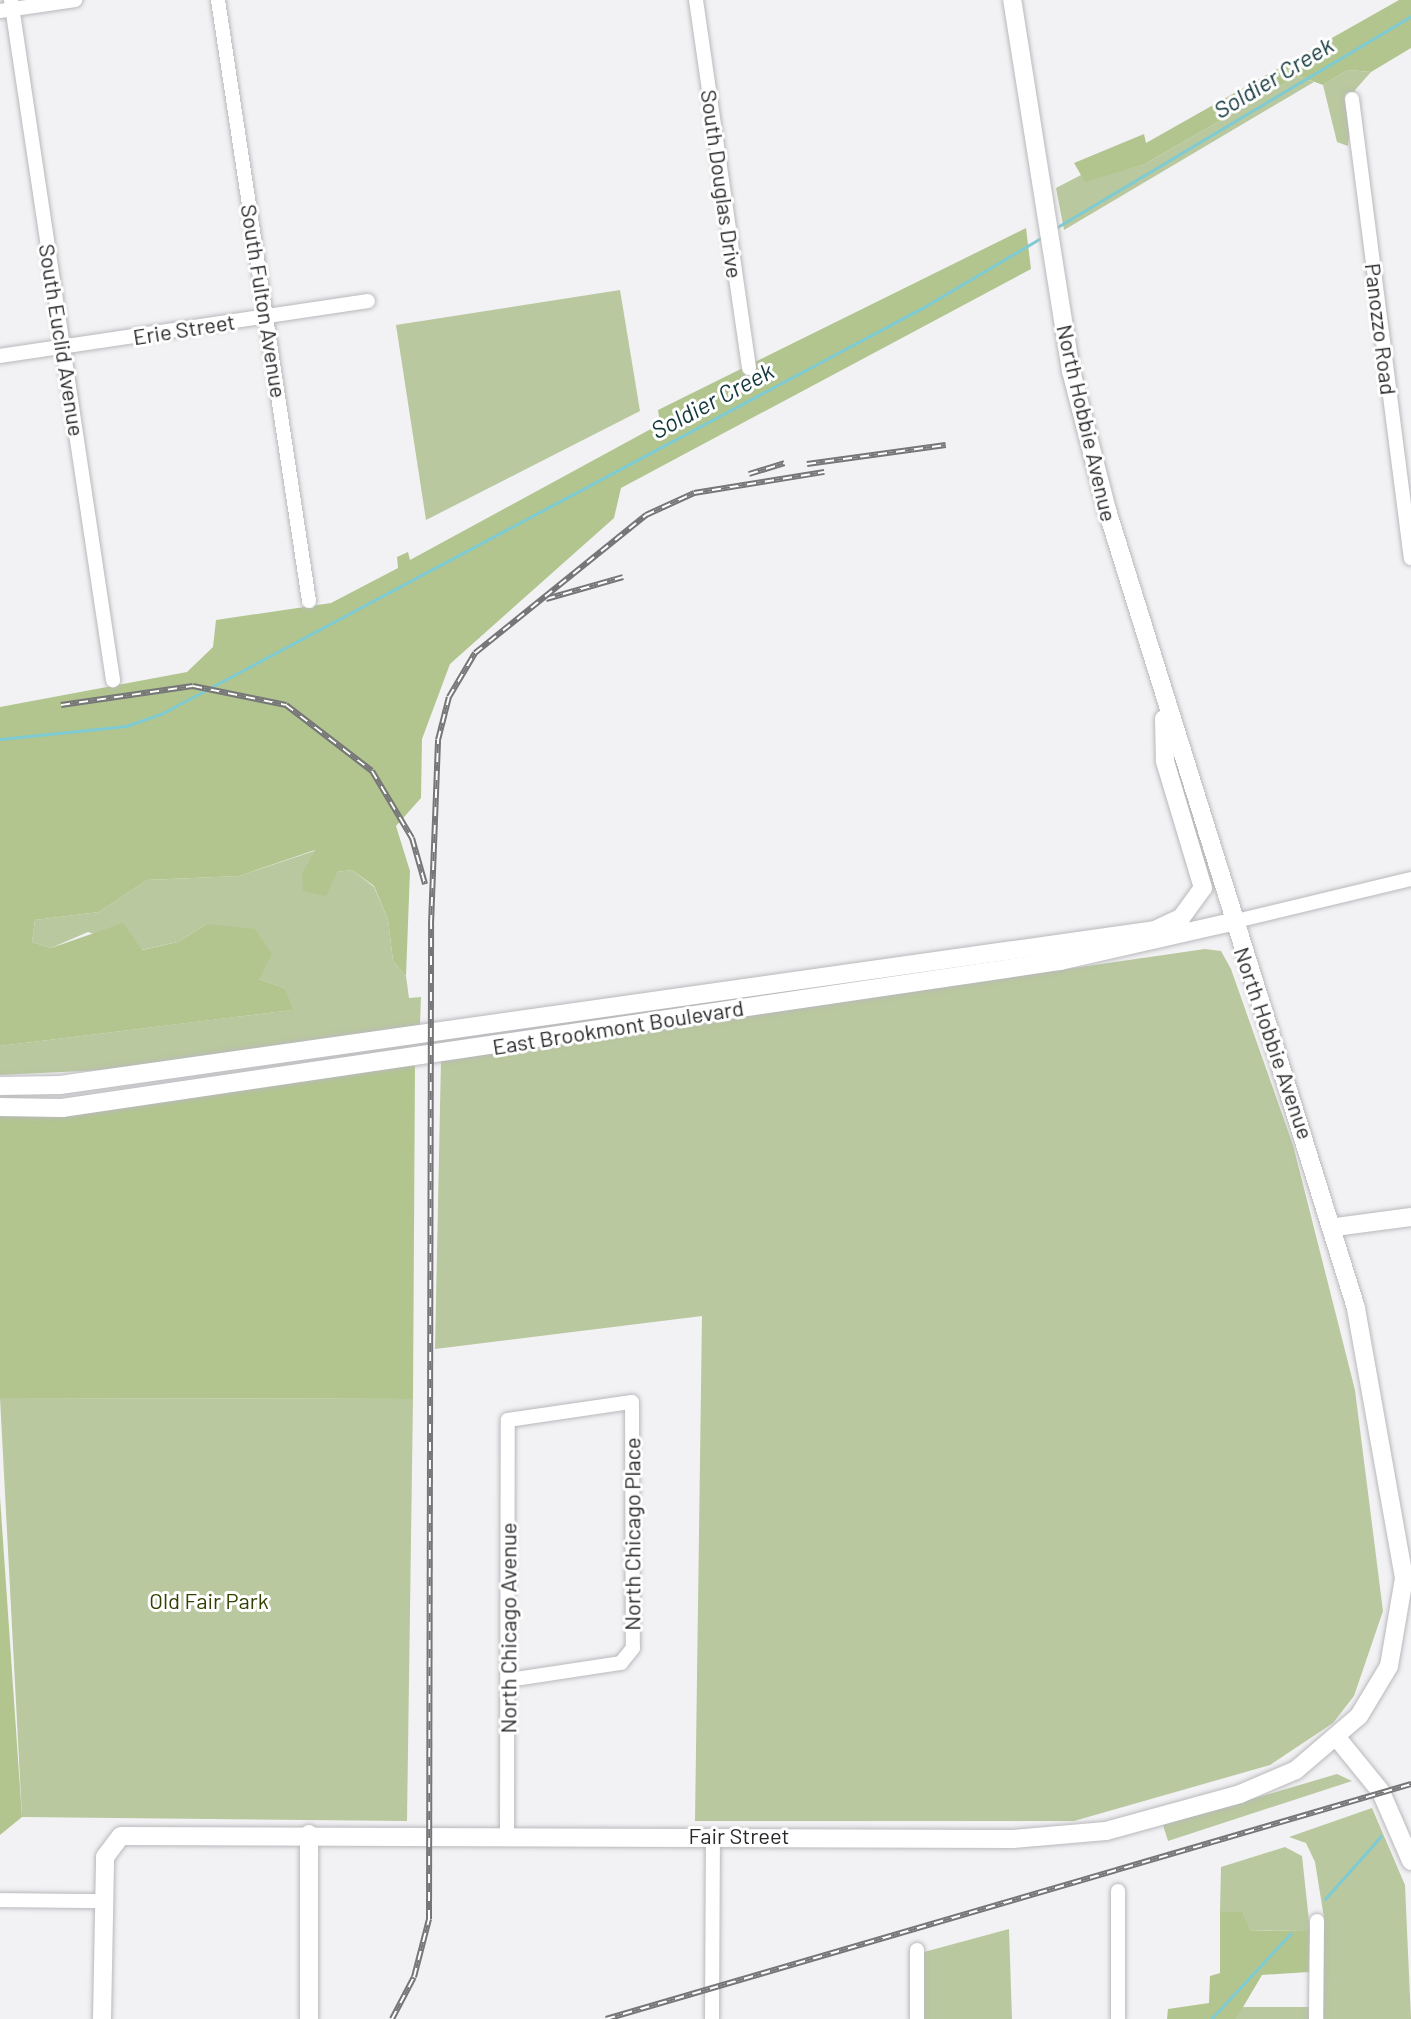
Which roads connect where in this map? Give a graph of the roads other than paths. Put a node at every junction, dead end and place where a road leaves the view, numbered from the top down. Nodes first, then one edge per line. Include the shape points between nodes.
1 (75, 0) edge
2 (218, 0) edge
3 (696, 0) edge
4 (1012, 0) edge
5 (8, 7) edge
6 (1352, 99) dead end
7 (368, 301) dead end
8 (266, 317) junction
9 (63, 348) junction
10 (0, 356) edge
11 (749, 368) dead end
12 (1411, 558) edge
13 (309, 601) dead end
14 (113, 680) dead end
15 (1165, 704) junction
16 (1411, 879) edge
17 (1232, 922) junction
18 (1155, 930) junction
19 (0, 1086) edge
20 (0, 1107) edge
21 (1411, 1217) edge
22 (1336, 1227) junction
23 (632, 1402) joint
24 (508, 1680) junction
25 (1338, 1739) junction
26 (309, 1834) junction
27 (713, 1836) junction
28 (507, 1837) junction
29 (1411, 1861) edge
30 (1118, 1891) dead end
31 (0, 1900) edge
32 (102, 1901) junction
33 (1317, 1921) dead end
34 (917, 1950) dead end
35 (102, 2019) edge
36 (309, 2019) edge
37 (712, 2019) edge
38 (917, 2019) edge
39 (1118, 2019) edge
40 (1316, 2019) edge

1 - 5 street
2 - 8 street, South Fulton Avenue
3 - 11 street, South Douglas Drive
4 - 15 main road, North Hobbie Avenue via 1071,371
5 - 9 street, South Euclid Avenue
6 - 12 street, Panozzo Road
7 - 8 street, Erie Street
8 - 9 street, Erie Street
8 - 13 street, South Fulton Avenue
9 - 10 street, Erie Street
9 - 14 street, South Euclid Avenue
15 - 17 main road, North Hobbie Avenue
15 - 18 main road via 1165,761 1203,888 1181,918
16 - 17 street, East Brookmont Boulevard
17 - 18 main road, East Brookmont Boulevard
17 - 20 main road, East Brookmont Boulevard via 1060,961 62,1108
17 - 22 main road, North Hobbie Avenue
18 - 19 main road, East Brookmont Boulevard via 75,1083
21 - 22 main road
22 - 25 main road, North Hobbie Avenue via 1365,1350 1405,1600 1389,1666
23 - 24 street, North Chicago Place via 633,1648 621,1663
23 - 24 street, North Chicago Avenue via 508,1420
24 - 28 street, North Chicago Avenue
25 - 27 main road, Fair Street via 1296,1770 1240,1794 1106,1831 1013,1839
25 - 29 main road via 1381,1792
26 - 28 main road, Fair Street
26 - 32 main road, Fair Street via 121,1836 105,1857
26 - 36 main road
27 - 28 main road, Fair Street
27 - 37 street
30 - 39 street
31 - 32 street
32 - 35 main road
33 - 40 street
34 - 38 street

